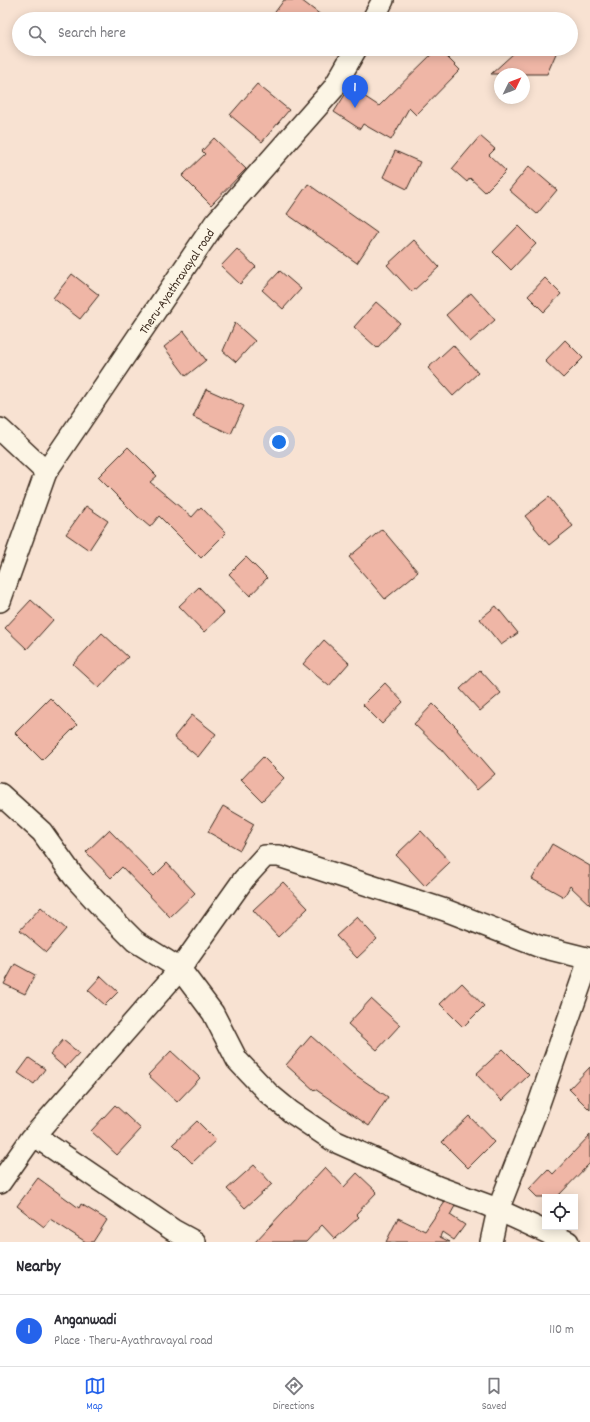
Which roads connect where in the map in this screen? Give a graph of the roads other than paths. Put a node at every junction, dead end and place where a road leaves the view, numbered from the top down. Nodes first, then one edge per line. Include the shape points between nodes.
1 (383, 0) edge
2 (377, 12) edge
3 (352, 56) edge
4 (0, 429) edge
5 (46, 472) junction
6 (0, 601) edge
7 (0, 794) edge
8 (590, 959) edge
9 (180, 969) junction
10 (35, 1136) junction
11 (0, 1183) edge
12 (498, 1210) junction
13 (195, 1242) edge
14 (491, 1242) edge
15 (568, 1242) edge

1 - 2 street
3 - 5 street, Theru-Ayathravayal road via 333,90 215,223
4 - 5 street
5 - 6 street, Theru-Ayathravayal road
7 - 9 street via 42,832 74,877 135,941
8 - 9 street via 538,946 444,910 279,856 265,856 244,879
8 - 12 street via 539,1105
9 - 10 street
9 - 12 street via 213,1013 237,1060 268,1093 291,1112 334,1141 438,1187
10 - 11 street
10 - 13 street via 173,1230
12 - 14 street
12 - 15 street

